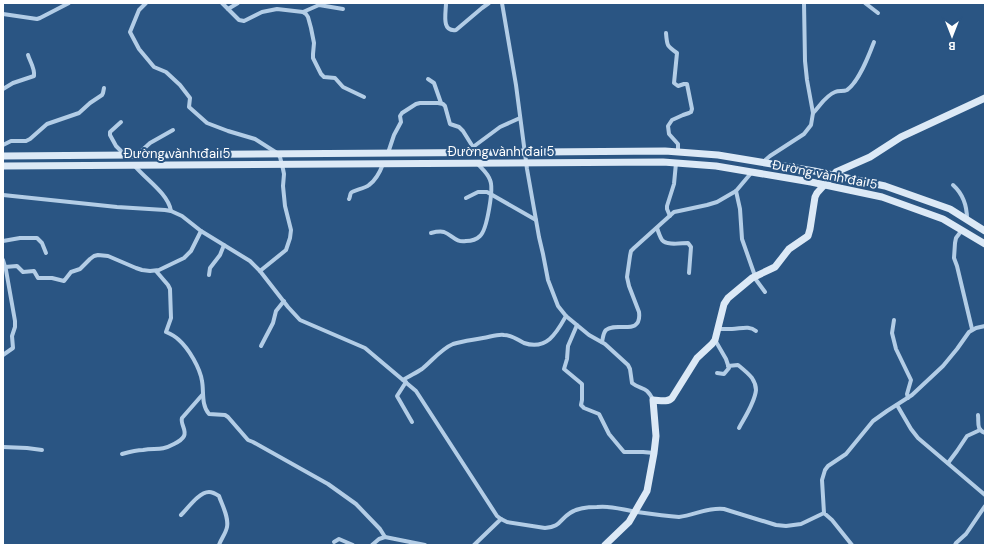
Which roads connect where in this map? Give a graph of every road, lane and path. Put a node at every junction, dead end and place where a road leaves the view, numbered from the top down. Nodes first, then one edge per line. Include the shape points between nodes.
1 (69, 3) edge
2 (146, 3) edge
3 (222, 3) edge
4 (238, 3) edge
5 (446, 3) edge
6 (489, 3) edge
7 (502, 3) edge
8 (804, 3) edge
9 (865, 3) edge
10 (228, 9) junction
11 (343, 9) dead end
12 (303, 12) junction
13 (878, 13) dead end
14 (3, 14) edge
15 (666, 34) dead end
16 (874, 42) dead end
17 (28, 55) dead end
18 (428, 79) dead end
19 (104, 88) dead end
20 (3, 89) edge
21 (364, 96) dead end
22 (985, 98) edge
23 (441, 103) junction
24 (813, 113) junction
25 (520, 118) junction
26 (121, 122) dead end
27 (173, 130) dead end
28 (3, 145) edge
29 (472, 150) junction
30 (525, 152) junction
31 (678, 152) junction
32 (388, 153) junction
33 (278, 154) junction
34 (125, 155) junction
35 (137, 155) junction
36 (3, 156) edge
37 (526, 162) junction
38 (763, 162) junction
39 (383, 163) junction
40 (476, 163) junction
41 (676, 163) junction
42 (282, 164) junction
43 (134, 165) junction
44 (3, 166) edge
45 (753, 172) junction
46 (833, 175) junction
47 (824, 184) junction
48 (953, 185) dead end
49 (736, 191) junction
50 (491, 194) junction
51 (3, 195) edge
52 (466, 198) dead end
53 (349, 199) dead end
54 (171, 211) junction
55 (670, 216) junction
56 (536, 220) junction
57 (967, 220) junction
58 (657, 228) junction
59 (962, 230) junction
60 (201, 231) junction
61 (985, 231) edge
62 (431, 232) dead end
63 (3, 241) edge
64 (985, 244) edge
65 (224, 245) junction
66 (46, 253) dead end
67 (3, 260) edge
68 (5, 267) junction
69 (156, 271) junction
70 (260, 271) junction
71 (689, 273) dead end
72 (209, 275) dead end
73 (754, 277) junction
74 (765, 292) dead end
75 (284, 301) junction
76 (566, 316) junction
77 (894, 320) dead end
78 (577, 325) junction
79 (985, 326) edge
80 (718, 328) junction
81 (972, 329) junction
82 (756, 331) dead end
83 (715, 340) junction
84 (602, 342) junction
85 (261, 346) dead end
86 (3, 355) edge
87 (728, 366) junction
88 (717, 373) dead end
89 (405, 381) junction
90 (203, 394) junction
91 (908, 398) junction
92 (652, 400) junction
93 (897, 405) junction
94 (978, 415) dead end
95 (412, 422) dead end
96 (739, 428) dead end
97 (980, 430) junction
98 (985, 433) edge
99 (3, 447) edge
100 (42, 450) dead end
101 (654, 453) junction
102 (122, 454) dead end
103 (948, 463) junction
104 (985, 494) edge
105 (985, 506) edge
106 (635, 512) junction
107 (824, 512) junction
108 (181, 515) dead end
109 (501, 519) junction
110 (385, 537) junction
111 (334, 542) dead end
112 (219, 545) edge
113 (353, 545) edge
114 (372, 545) edge
115 (425, 545) edge
116 (474, 545) edge
117 (605, 545) edge
118 (852, 545) edge
119 (955, 545) edge

1 - 14 street via 37,19
2 - 33 street via 139,10 130,35 154,67 166,72 182,86 191,100 189,107 210,125 255,139
3 - 10 street
4 - 10 street
5 - 6 street via 445,25 454,31
7 - 25 street
8 - 24 street via 806,71
9 - 13 street
10 - 12 street via 242,21 276,9
11 - 12 street via 319,5
12 - 21 street via 308,17 311,28 313,58 322,76 335,78 343,87
15 - 31 street via 667,44 677,53 674,84 687,84 692,109 691,112 672,120 668,126 669,134 678,144
16 - 24 street via 857,79 846,90 835,92 822,101
17 - 20 street via 34,76
18 - 23 street via 434,83
19 - 28 street via 102,95 79,113 46,124 30,140 11,141
22 - 46 main road via 901,137 870,157
23 - 29 street via 445,106 450,124 461,128
23 - 32 street via 418,104 402,113 401,122
24 - 38 street via 809,130
25 - 29 street via 500,127
25 - 30 street
26 - 34 street via 110,135
27 - 35 street via 150,143
29 - 30 main road, Đường vành đai 5
29 - 32 main road, Đường vành đai 5
30 - 31 main road, Đường vành đai 5
30 - 37 street
31 - 38 main road, Đường vành đai 5
32 - 33 main road, Đường vành đai 5
33 - 35 main road, Đường vành đai 5
33 - 42 street
34 - 35 main road, Đường vành đai 5
34 - 36 main road, Đường vành đai 5
37 - 40 main road, Đường vành đai 5
37 - 41 main road, Đường vành đai 5
37 - 56 street
38 - 46 main road, Đường vành đai 5
39 - 40 main road, Đường vành đai 5
39 - 42 main road, Đường vành đai 5
39 - 53 street via 379,174 370,184 363,189 352,191
40 - 50 street via 490,180
41 - 45 main road, Đường vành đai 5
41 - 55 street via 674,184 667,206
42 - 43 main road, Đường vành đai 5
42 - 70 street via 290,238 286,250
43 - 44 main road, Đường vành đai 5
43 - 54 street via 159,191
45 - 47 main road, Đường vành đai 5
45 - 49 street
46 - 47 main road
46 - 57 main road, Đường vành đai 5 via 885,186 950,209
47 - 59 main road, Đường vành đai 5 via 882,197 943,219
47 - 73 main road via 815,197 808,236 790,249 775,268
48 - 57 street via 962,195
49 - 55 street via 712,204 679,210
49 - 73 street via 742,240
50 - 52 street via 478,192
50 - 56 street
50 - 62 street via 487,219 479,237 463,242 442,231
51 - 54 street via 117,208
54 - 60 street
55 - 58 street
56 - 76 street via 548,280 558,306
57 - 61 main road, Đường vành đai 5
58 - 71 street via 665,242 690,245
58 - 84 street via 631,251 630,256 627,277 639,312 639,320 631,327 611,327 605,332
59 - 64 main road, Đường vành đai 5
59 - 81 street via 956,238 954,258
60 - 65 street
60 - 69 street via 184,258
63 - 66 street via 37,238
65 - 70 street
65 - 72 street via 210,268
67 - 68 street
68 - 69 street via 17,266 23,272 34,271 38,278 64,281 70,272 80,269 94,256 103,255 142,270
68 - 86 street via 16,324 12,336 13,348
69 - 90 street via 170,288 171,318 166,332 178,339 193,359 202,379
70 - 75 street
73 - 74 street
73 - 80 main road via 726,301
75 - 85 street via 276,311 273,324
75 - 89 street via 300,320 361,345
76 - 78 street
76 - 89 street via 556,333 546,342 533,345 500,335 458,343 448,347
77 - 91 street via 892,333 896,349 911,380
78 - 84 street
78 - 101 street via 568,346 564,369 582,384 581,405 599,414 609,434 624,452
79 - 81 street
80 - 82 street via 745,328
80 - 83 main road
81 - 91 street via 946,362
83 - 87 street
83 - 92 main road via 697,358 670,400
84 - 92 street via 628,365 632,383 648,391
87 - 88 street via 724,374
87 - 96 street via 738,365 748,373 756,386
89 - 95 street via 397,396
89 - 109 street via 419,395
90 - 102 street via 182,418 185,434 179,441 164,448
90 - 110 street via 205,408 209,414 224,415 248,440 331,486 359,506
91 - 93 street
92 - 101 main road via 656,432
93 - 103 street via 914,434
93 - 107 street via 873,421 846,454 825,470 822,480
94 - 97 street
97 - 98 street
97 - 103 street via 967,436
99 - 100 street
101 - 106 main road via 647,491
103 - 104 street
105 - 119 street via 966,534
106 - 107 street via 679,517 718,508 786,526 801,524
106 - 109 street via 606,506 577,510 551,528
106 - 117 main road
107 - 118 street
108 - 112 street via 198,497 207,492 218,496 227,523
109 - 116 street
110 - 114 street via 379,538
110 - 115 street
111 - 113 street via 339,539

